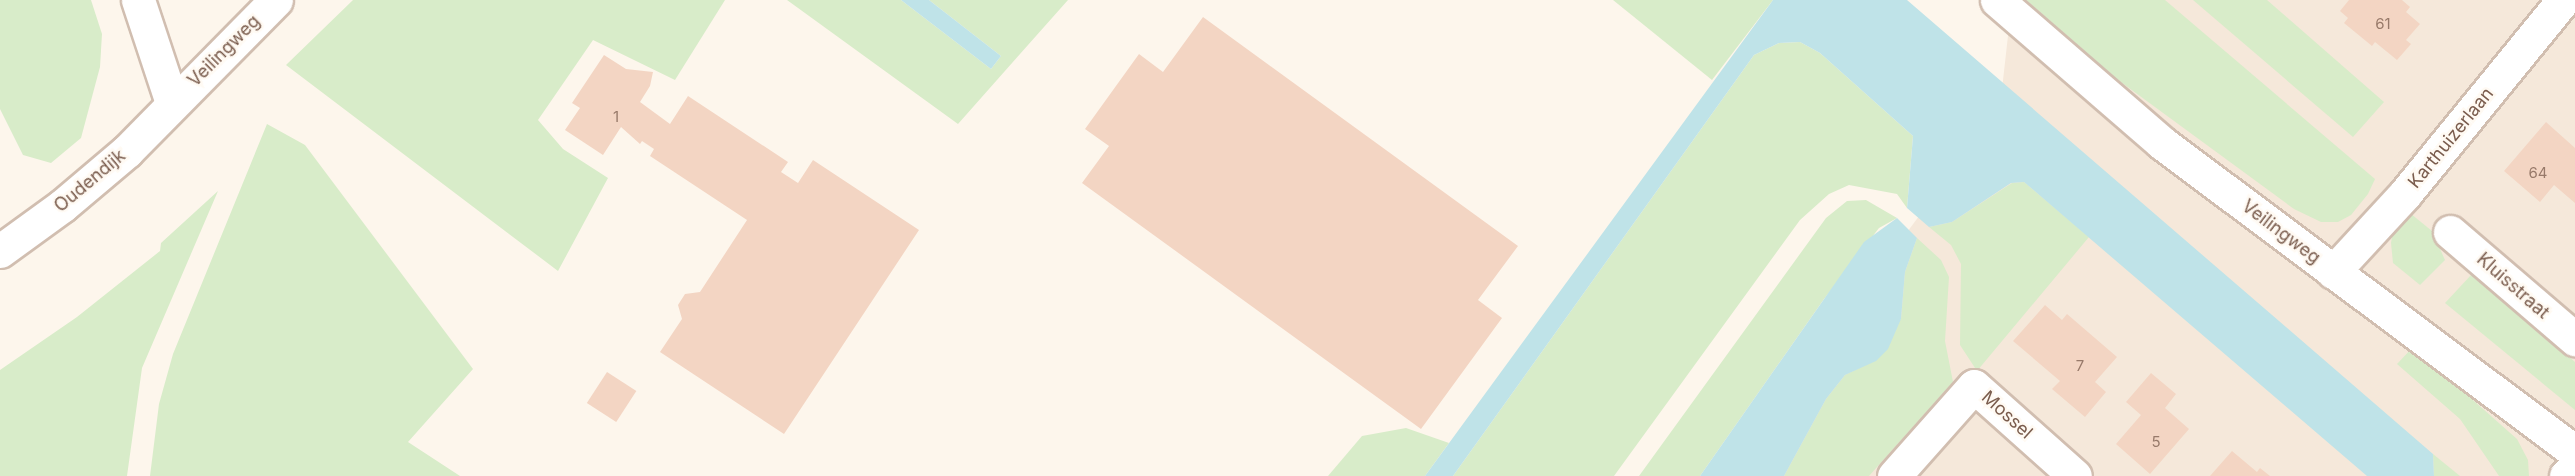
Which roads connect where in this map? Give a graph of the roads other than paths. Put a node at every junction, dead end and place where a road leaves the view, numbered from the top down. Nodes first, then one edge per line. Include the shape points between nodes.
1 (138, 0) edge
2 (276, 0) edge
3 (1997, 0) edge
4 (2563, 0) edge
5 (172, 103) junction
6 (2450, 232) dead end
7 (0, 250) edge
8 (2333, 272) junction
9 (2575, 339) edge
10 (2575, 452) edge
11 (2575, 466) edge
12 (1894, 476) edge
13 (2076, 476) edge
14 (2566, 476) edge

1 - 5 street
2 - 5 street, Veilingweg
3 - 8 street, Veilingweg via 2162,144
4 - 8 street, Karthuizerlaan via 2405,194
5 - 7 street, Oudendijk via 127,151
6 - 9 street, Kluisstraat
8 - 10 street, Veilingweg
11 - 14 street
12 - 13 street, Mossel via 1974,386

